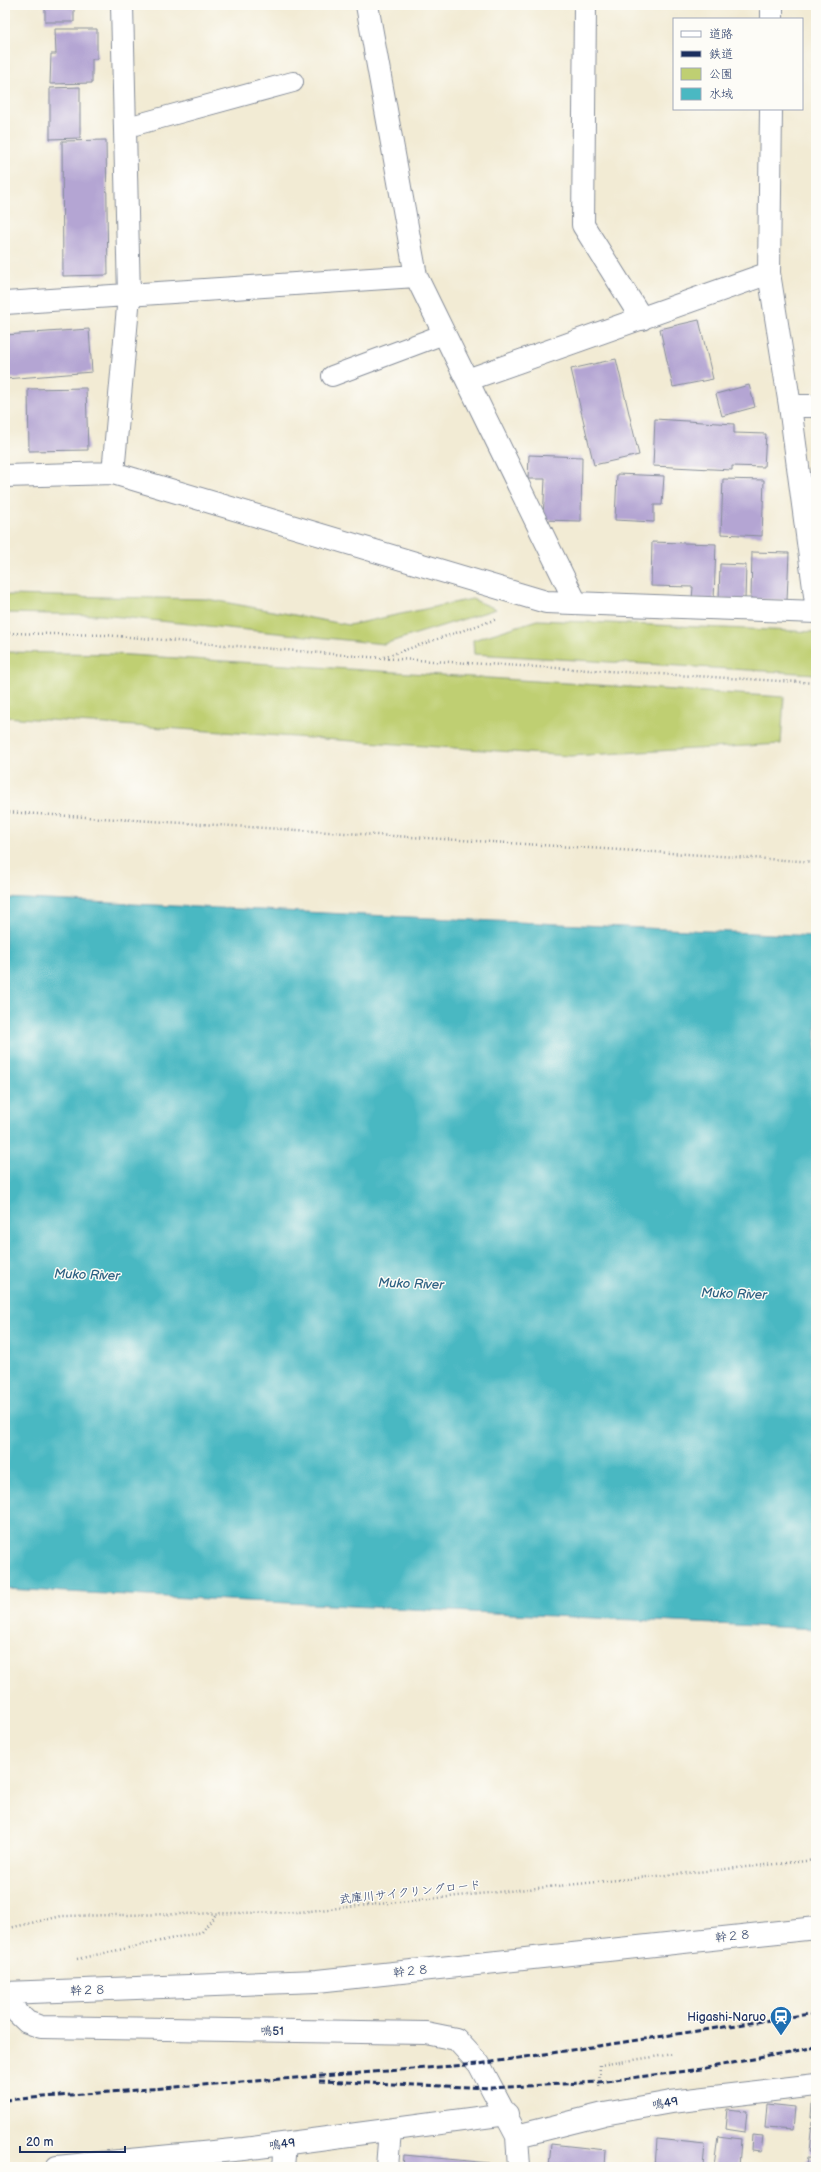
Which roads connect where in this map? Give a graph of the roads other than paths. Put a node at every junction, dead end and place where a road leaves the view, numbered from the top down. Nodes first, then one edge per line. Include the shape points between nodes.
1 (122, 5) edge
2 (367, 5) edge
3 (585, 5) edge
4 (772, 5) edge
5 (772, 18) edge
6 (293, 82) dead end
7 (771, 110) edge
8 (124, 128) junction
9 (769, 273) junction
10 (416, 276) junction
11 (129, 296) junction
12 (5, 303) edge
13 (642, 319) junction
14 (444, 334) junction
15 (332, 376) dead end
16 (467, 380) junction
17 (790, 406) junction
18 (816, 406) edge
19 (113, 473) junction
20 (5, 476) edge
21 (576, 603) junction
22 (816, 603) edge
23 (816, 612) edge
24 (816, 1928) edge
25 (5, 1993) edge
26 (5, 2001) edge
27 (816, 2085) edge
28 (507, 2114) junction
29 (390, 2130) junction
30 (517, 2136) junction
31 (285, 2144) junction
32 (171, 2161) edge
33 (57, 2167) edge
34 (283, 2167) edge
35 (387, 2167) edge
36 (519, 2167) edge

1 - 8 street
2 - 10 street
3 - 13 street via 583,225
4 - 5 street
6 - 8 lane
7 - 9 street
8 - 11 street
9 - 13 street
9 - 17 street
10 - 11 street
10 - 14 street
11 - 12 street
11 - 19 street
13 - 16 street
14 - 15 lane
14 - 16 street
16 - 21 street
17 - 18 street
17 - 22 street
19 - 20 street
19 - 21 street via 546,602
21 - 23 street
24 - 25 street, 幹２８ via 317,1980
26 - 28 street, 鳴51 via 27,2022 41,2027 426,2033 456,2039 479,2064
27 - 30 street, 鳴49 via 671,2102 604,2114
28 - 29 street, 鳴49
28 - 30 street, 鳴51
29 - 31 street, 鳴49
29 - 35 street
30 - 36 street
31 - 32 street, 鳴49
31 - 34 street
32 - 33 street, 鳴49

